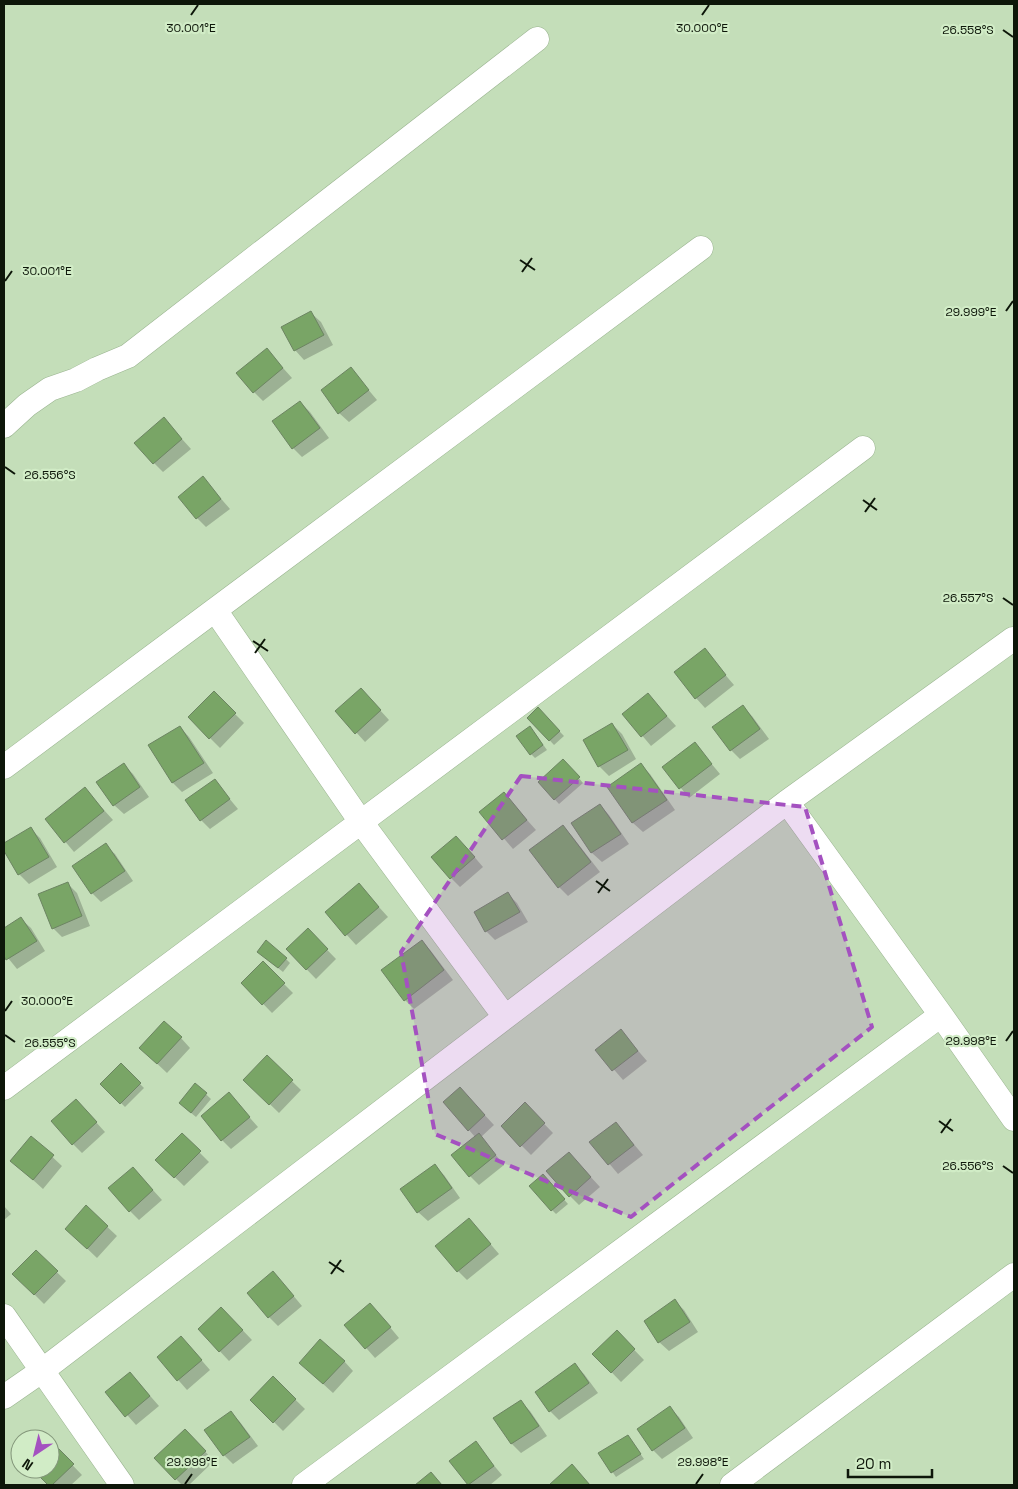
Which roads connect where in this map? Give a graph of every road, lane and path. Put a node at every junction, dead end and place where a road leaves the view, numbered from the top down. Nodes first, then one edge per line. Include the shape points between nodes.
1 (537, 39) dead end
2 (701, 248) dead end
3 (4, 426) edge
4 (863, 448) dead end
5 (215, 610) junction
6 (1013, 639) dead end
7 (4, 767) edge
8 (787, 802) junction
9 (361, 822) junction
10 (941, 1015) junction
11 (506, 1017) junction
12 (4, 1088) edge
13 (1014, 1119) edge
14 (1014, 1275) edge
15 (4, 1316) edge
16 (43, 1370) junction
17 (4, 1397) edge
18 (122, 1485) edge
19 (304, 1485) edge
20 (732, 1485) edge

1 - 3 street via 128,356 50,389
2 - 5 street
4 - 9 street
5 - 7 street
5 - 9 street
6 - 8 street
8 - 10 street
8 - 11 street
9 - 11 street
9 - 12 street
10 - 13 street
10 - 19 street
11 - 16 street
14 - 20 street
15 - 16 street
16 - 17 street
16 - 18 street

